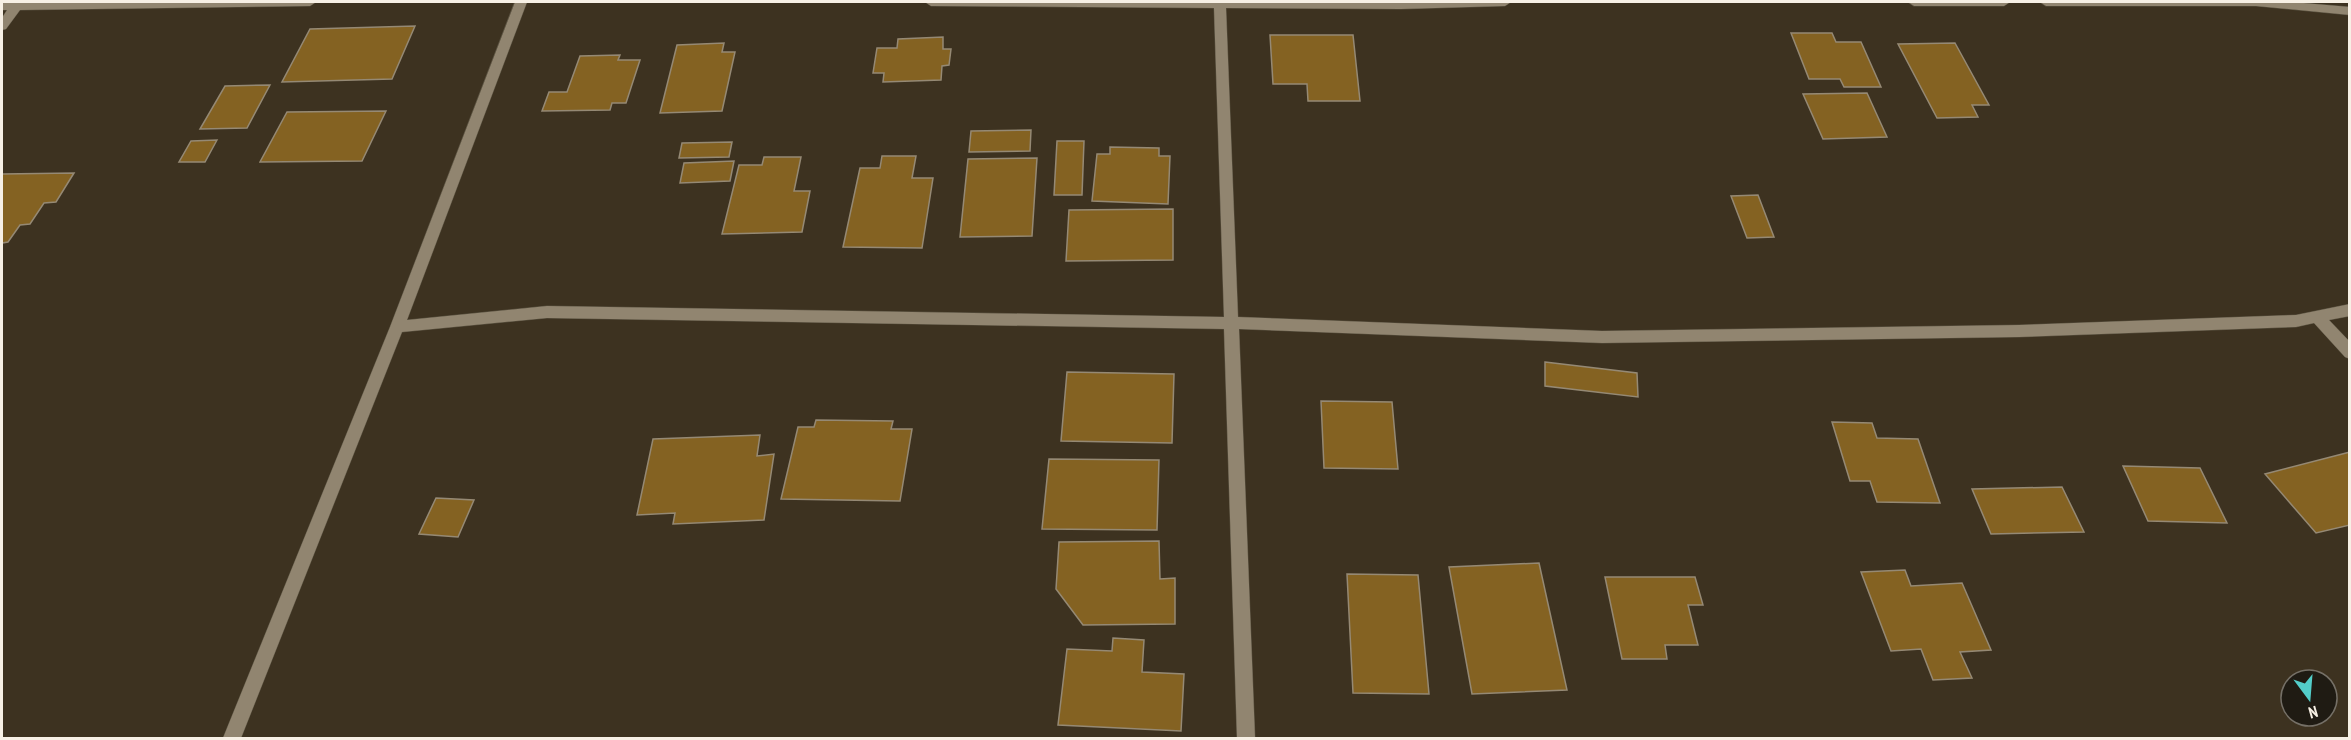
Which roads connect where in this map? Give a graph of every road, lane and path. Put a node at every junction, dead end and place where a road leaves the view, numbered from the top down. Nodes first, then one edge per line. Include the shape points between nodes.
1 (310, 2) edge
2 (520, 2) edge
3 (931, 2) edge
4 (1505, 2) edge
5 (1914, 2) edge
6 (2004, 2) edge
7 (2046, 2) edge
8 (2232, 2) edge
9 (1089, 3) edge
10 (17, 4) edge
11 (1220, 4) junction
12 (2, 6) edge
13 (2349, 11) edge
14 (2, 26) edge
15 (2349, 310) edge
16 (2317, 316) junction
17 (1231, 323) junction
18 (397, 327) junction
19 (2349, 353) edge
20 (232, 738) edge
21 (1246, 738) edge

1 - 10 street
2 - 18 street
3 - 9 street
4 - 11 street
5 - 6 street
7 - 8 street
8 - 13 street
9 - 11 street
10 - 12 street
10 - 14 street
11 - 17 street
15 - 16 street
16 - 17 street via 2296,321 2019,331 1602,337
16 - 19 street
17 - 18 street via 547,312
17 - 21 street
18 - 20 street

